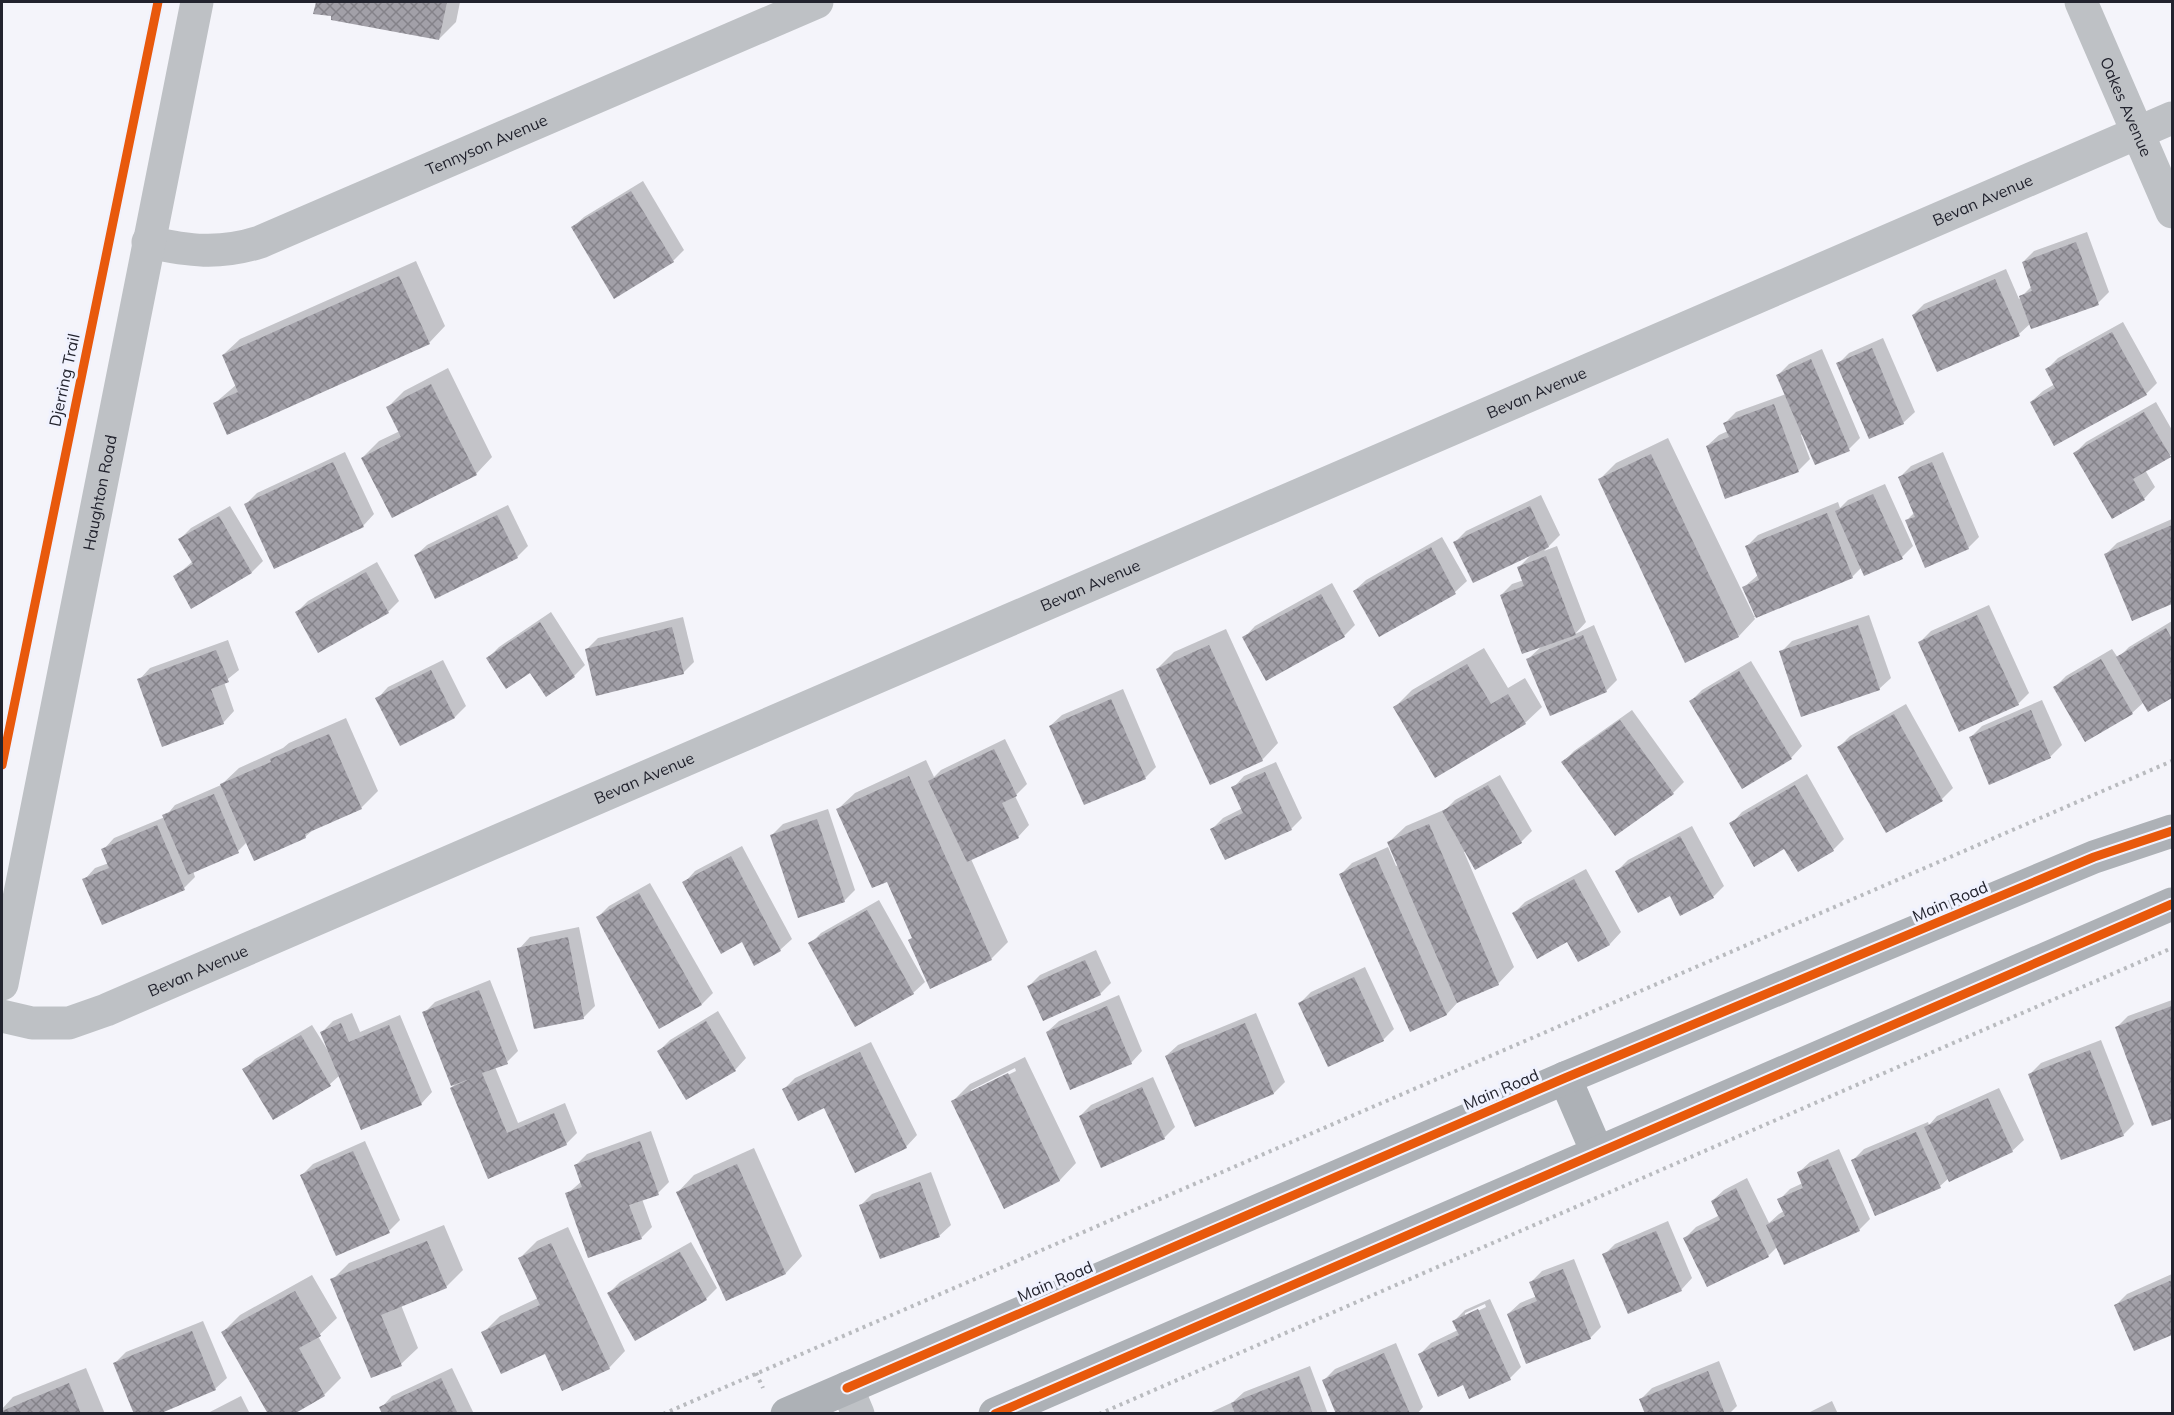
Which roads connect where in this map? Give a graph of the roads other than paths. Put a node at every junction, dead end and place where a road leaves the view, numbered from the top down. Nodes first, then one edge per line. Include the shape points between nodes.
1 (197, 2) edge
2 (817, 2) edge
3 (2081, 2) edge
4 (2172, 118) edge
5 (2138, 133) junction
6 (2172, 212) edge
7 (148, 242) junction
8 (2172, 831) edge
9 (2172, 904) edge
10 (2, 984) edge
11 (2, 1016) edge
12 (1565, 1078) junction
13 (1597, 1152) junction
14 (853, 1400) edge
15 (787, 1413) edge
16 (995, 1413) edge

1 - 7 street, Haughton Road
2 - 7 street, Tennyson Avenue via 260,242 236,250 208,251
3 - 5 street, Oakes Avenue
4 - 5 street, Bevan Avenue
5 - 6 street, Oakes Avenue
5 - 11 street, Bevan Avenue via 106,1010 69,1023 32,1023
7 - 10 street, Haughton Road
8 - 12 main road, Main Road via 2094,857
9 - 13 main road
12 - 13 main road, Main Road
12 - 14 main road, Main Road
13 - 16 main road
14 - 15 main road, Main Road

